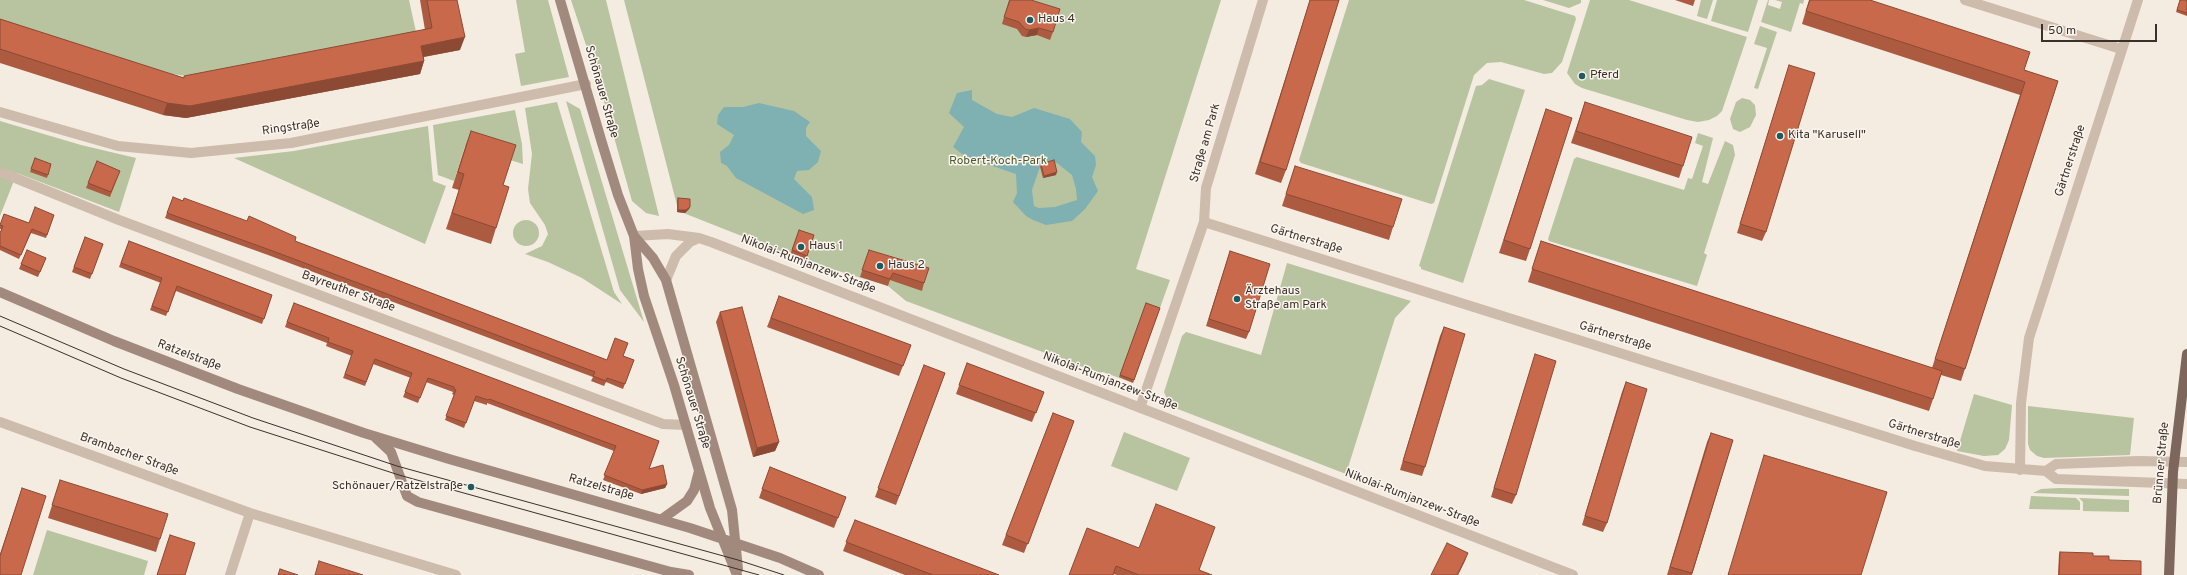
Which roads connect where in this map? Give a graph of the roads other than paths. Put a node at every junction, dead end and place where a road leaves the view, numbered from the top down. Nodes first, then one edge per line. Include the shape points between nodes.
1 (560, 0) edge
2 (1263, 0) edge
3 (1964, 0) edge
4 (2138, 0) edge
5 (2122, 49) junction
6 (586, 84) junction
7 (0, 112) edge
8 (4, 173) dead end
9 (1204, 222) junction
10 (634, 236) junction
11 (699, 238) junction
12 (666, 280) junction
13 (0, 292) edge
14 (2187, 354) edge
15 (1140, 408) junction
16 (0, 422) edge
17 (686, 425) junction
18 (373, 435) junction
19 (2174, 461) junction
20 (2187, 462) edge
21 (2020, 470) junction
22 (699, 471) junction
23 (2046, 471) junction
24 (2172, 483) junction
25 (2187, 484) edge
26 (250, 513) junction
27 (662, 519) junction
28 (723, 538) junction
29 (737, 543) junction
30 (230, 575) edge
31 (456, 575) edge
32 (689, 575) edge
33 (738, 575) edge
34 (819, 575) edge
35 (1573, 575) edge
36 (2169, 575) edge

1 - 6 main road, Schönauer Straße
2 - 9 street, Straße am Park via 1206,188
3 - 5 street
4 - 5 street, Gärtnerstraße
5 - 21 street, Gärtnerstraße via 2028,343 2021,403
6 - 7 street, Ringstraße via 291,142 190,153 118,146
6 - 10 main road, Schönauer Straße via 616,188
8 - 17 street, Bayreuther Straße via 119,220 663,424
9 - 15 street, Straße am Park
9 - 21 street, Gärtnerstraße via 1915,446 1984,466
10 - 11 street, Nikolai-Rumjanzew-Straße via 668,234
10 - 12 main road, Schönauer Straße via 653,258
10 - 17 main road, Schönauer Straße via 642,285
11 - 12 street via 690,242 676,256
11 - 15 street, Nikolai-Rumjanzew-Straße
12 - 29 main road, Schönauer Straße via 732,510
13 - 18 main road, Ratzelstraße via 114,341
14 - 19 main road, Brünner Straße
15 - 35 street, Nikolai-Rumjanzew-Straße
16 - 26 street, Brambacher Straße
17 - 22 main road, Schönauer Straße
18 - 27 main road, Ratzelstraße
18 - 32 main road, Ratzelstraße via 391,452 407,496 418,502
19 - 20 street, Gärtnerstraße
19 - 23 street, Gärtnerstraße via 2056,464
19 - 24 main road, Brünner Straße
21 - 23 street, Gärtnerstraße
22 - 27 main road via 694,490 687,501
22 - 28 main road, Schönauer Straße
23 - 24 street, Gärtnerstraße via 2056,479
24 - 25 street, Gärtnerstraße
24 - 36 main road, Brünner Straße
26 - 30 street
26 - 31 street, Brambacher Straße
27 - 28 main road, Ratzelstraße
28 - 29 main road, Ratzelstraße
28 - 33 main road, Schönauer Straße
29 - 33 main road, Schönauer Straße
29 - 34 main road, Ratzelstraße

